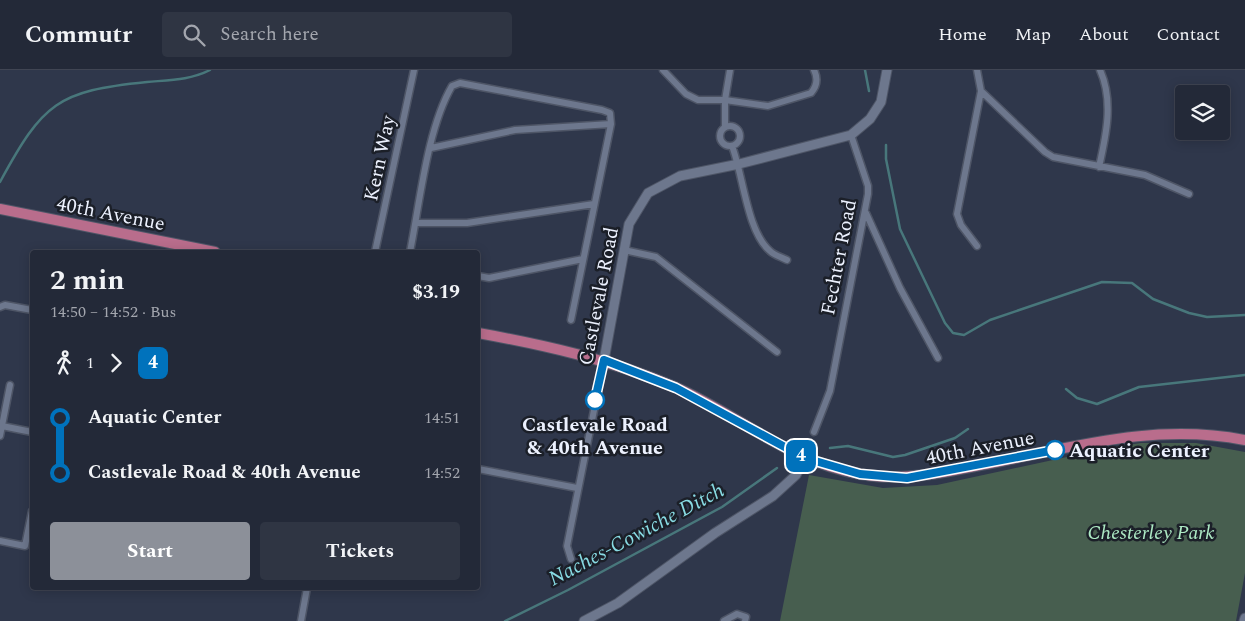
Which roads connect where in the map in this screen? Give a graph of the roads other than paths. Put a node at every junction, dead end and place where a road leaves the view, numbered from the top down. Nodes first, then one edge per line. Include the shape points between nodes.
1 (414, 70) edge
2 (663, 70) edge
3 (730, 70) edge
4 (814, 70) edge
5 (887, 70) edge
6 (977, 70) edge
7 (1100, 70) edge
8 (981, 91) junction
9 (725, 100) junction
10 (611, 124) junction
11 (725, 127) junction
12 (851, 135) junction
13 (732, 146) junction
14 (430, 148) junction
15 (739, 164) junction
16 (1099, 167) junction
17 (1189, 194) dead end
18 (594, 204) junction
19 (0, 208) edge
20 (865, 212) junction
21 (416, 223) junction
22 (977, 246) dead end
23 (205, 250) edge
24 (376, 250) edge
25 (410, 250) edge
26 (624, 250) junction
27 (583, 259) junction
28 (787, 260) dead end
29 (480, 276) edge
30 (0, 307) edge
31 (30, 310) edge
32 (571, 320) dead end
33 (480, 332) edge
34 (777, 352) dead end
35 (938, 358) dead end
36 (604, 360) junction
37 (10, 385) dead end
38 (2, 426) junction
39 (30, 432) edge
40 (814, 432) dead end
41 (0, 436) edge
42 (1245, 440) edge
43 (805, 458) junction
44 (480, 469) edge
45 (577, 488) junction
46 (30, 521) edge
47 (0, 541) edge
48 (571, 559) dead end
49 (307, 590) edge
50 (301, 621) edge
51 (584, 621) edge
52 (724, 621) edge
53 (745, 621) edge

1 - 24 street, Kern Way
2 - 9 street via 691,97
3 - 9 street
4 - 9 street via 817,76 815,88 807,96 768,106
5 - 12 street via 881,102 870,119
6 - 8 street
7 - 16 street via 1107,98 1106,133
8 - 16 street via 1045,152 1053,157
8 - 22 street via 957,214 961,226
9 - 11 street
10 - 14 street via 515,130
10 - 14 street via 610,113 602,110 460,84 452,86 444,100
10 - 18 street
11 - 13 street via 720,138
11 - 13 street via 735,127 739,132 739,139
12 - 15 street, Castlevale Road
12 - 20 street, Fechter Road via 868,186
13 - 15 street
14 - 21 street
15 - 26 street, Castlevale Road via 680,176 648,193 629,224
15 - 28 street via 756,233 770,251
16 - 17 street via 1146,175
18 - 21 street via 468,223
18 - 27 street
19 - 23 main road, 40th Avenue
20 - 35 street via 900,288
20 - 40 street, Fechter Road via 830,391
21 - 25 street
26 - 34 street via 656,257
26 - 36 street, Castlevale Road
27 - 29 street via 489,278
27 - 32 street
30 - 31 street via 6,305
33 - 36 main road, 40th Avenue
36 - 43 main road, 40th Avenue via 676,388
36 - 45 street, Castlevale Road
37 - 38 street
38 - 39 street
38 - 41 street
42 - 43 main road, 40th Avenue via 1195,432 1151,433 907,478 860,474
43 - 51 street via 796,475 773,496 716,532 618,604
44 - 45 street
45 - 48 street, Castlevale Road via 567,546
46 - 47 street via 25,546
49 - 50 street
52 - 53 street via 736,614 746,617

